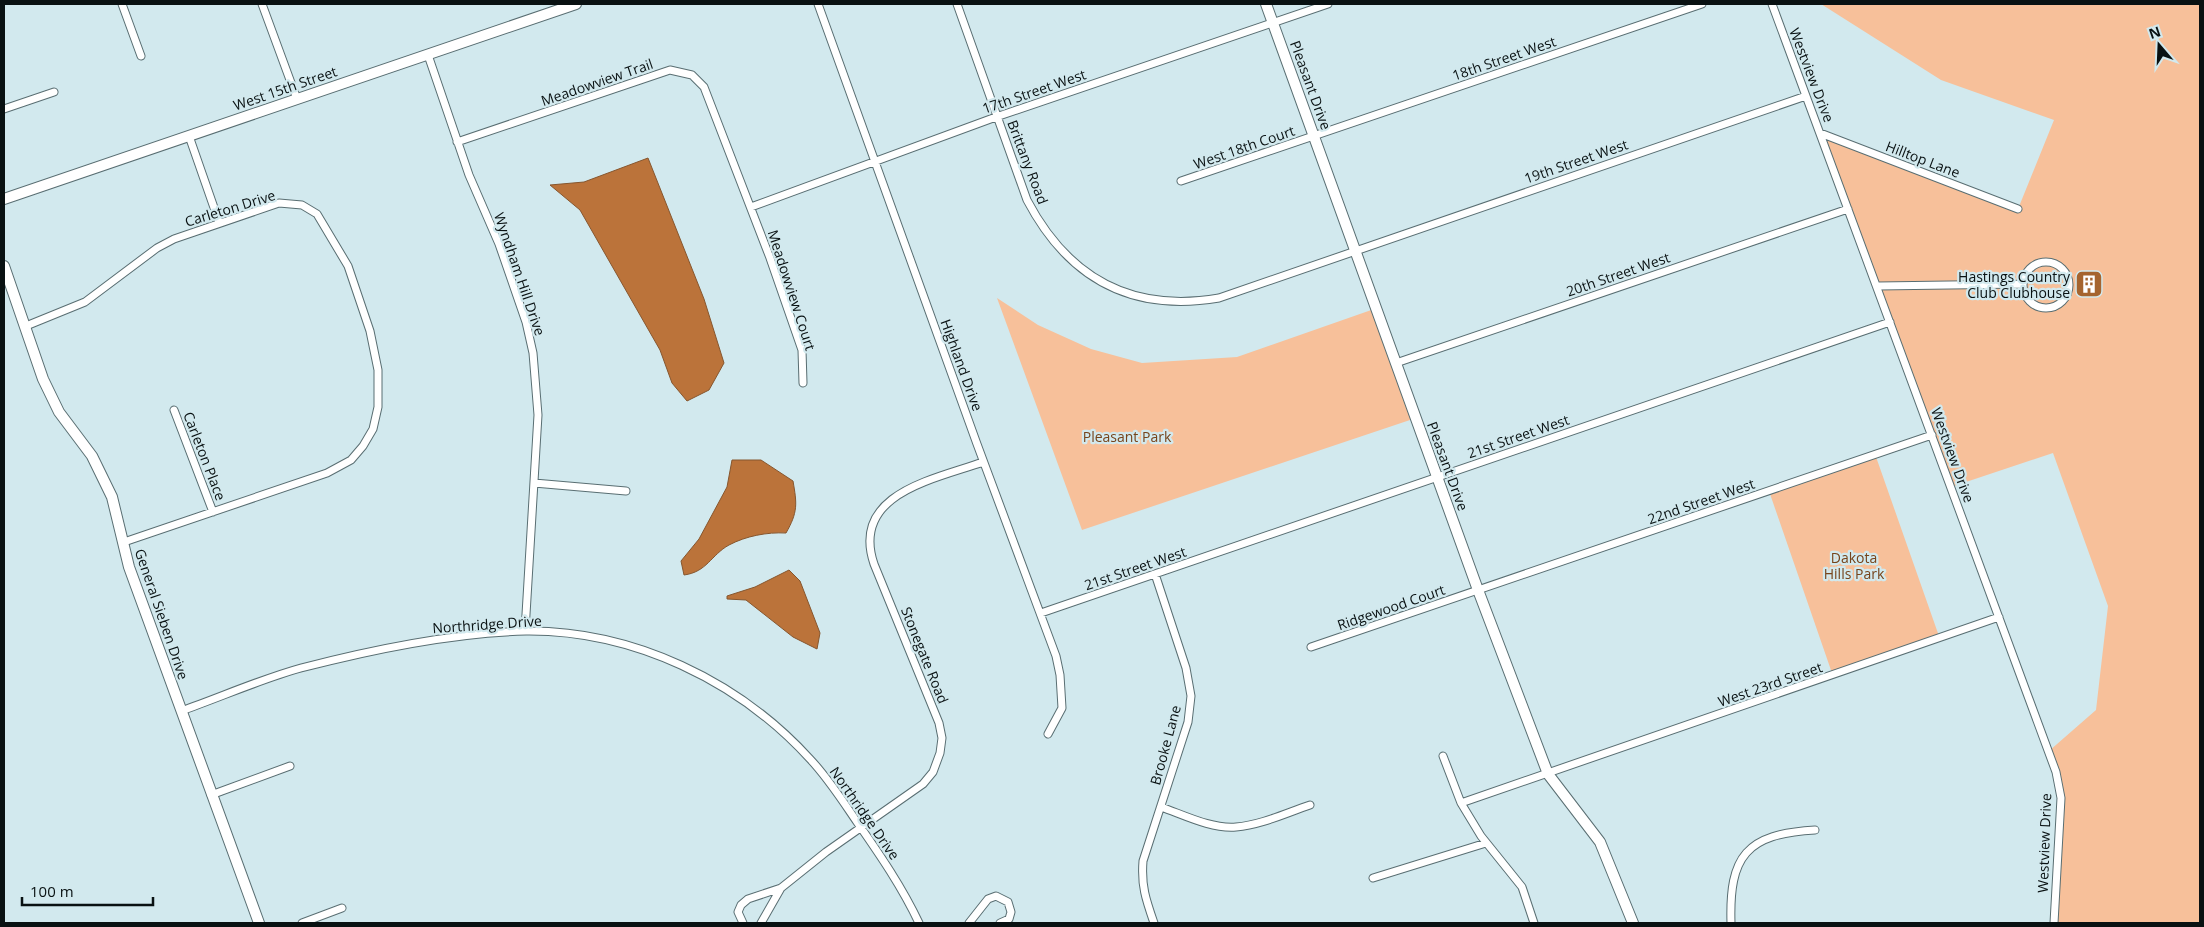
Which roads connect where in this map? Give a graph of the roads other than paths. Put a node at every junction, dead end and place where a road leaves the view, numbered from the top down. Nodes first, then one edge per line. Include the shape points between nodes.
1 (122, 4) edge
2 (262, 4) edge
3 (576, 4) edge
4 (818, 4) edge
5 (957, 4) edge
6 (1266, 4) edge
7 (1328, 4) edge
8 (1702, 4) edge
9 (1772, 4) edge
10 (1273, 22) junction
11 (428, 55) junction
12 (141, 56) dead end
13 (54, 92) dead end
14 (1806, 96) junction
15 (297, 99) junction
16 (4, 109) edge
17 (996, 117) junction
18 (1820, 133) junction
19 (189, 136) junction
20 (1314, 136) junction
21 (457, 142) junction
22 (876, 162) junction
23 (1181, 181) dead end
24 (4, 199) edge
25 (751, 207) junction
26 (1848, 209) junction
27 (2018, 209) dead end
28 (218, 222) junction
29 (1355, 250) junction
30 (4, 266) edge
31 (2022, 284) junction
32 (1878, 286) junction
33 (1890, 322) junction
34 (26, 326) junction
35 (1396, 363) junction
36 (803, 383) dead end
37 (174, 410) dead end
38 (1932, 435) junction
39 (983, 462) junction
40 (1437, 476) junction
41 (534, 483) junction
42 (626, 492) dead end
43 (212, 512) junction
44 (124, 542) junction
45 (1154, 574) junction
46 (1478, 590) junction
47 (1041, 614) junction
48 (2000, 617) junction
49 (525, 632) junction
50 (1311, 647) dead end
51 (181, 711) junction
52 (1048, 734) dead end
53 (1443, 756) dead end
54 (290, 766) dead end
55 (1548, 774) junction
56 (211, 795) junction
57 (1461, 803) junction
58 (1310, 805) dead end
59 (1161, 807) junction
60 (861, 828) junction
61 (1815, 830) dead end
62 (1486, 843) junction
63 (1373, 878) dead end
64 (781, 888) junction
65 (342, 908) dead end
66 (259, 923) edge
67 (302, 923) edge
68 (744, 923) edge
69 (760, 923) edge
70 (919, 923) edge
71 (969, 923) edge
72 (1000, 923) edge
73 (1154, 923) edge
74 (1534, 923) edge
75 (1633, 923) edge
76 (1731, 923) edge
77 (2054, 923) edge

1 - 12 street
2 - 15 street
3 - 11 street, West 15th Street
4 - 22 street, Highland Drive
5 - 17 street, Brittany Road
6 - 10 street, Pleasant Drive
7 - 10 street, 17th Street West
8 - 20 street, 18th Street West
9 - 14 street, Westview Drive
10 - 17 street, 17th Street West
10 - 20 street, Pleasant Drive
11 - 15 street, West 15th Street
11 - 21 street, Wyndham Hill Drive
13 - 16 street
14 - 18 street, Westview Drive
14 - 29 street, 19th Street West
15 - 19 street, West 15th Street
17 - 22 street, 17th Street West
17 - 29 street, Brittany Road via 1027,200 1055,245 1092,276 1130,294 1182,302 1219,298
18 - 26 street, Westview Drive
18 - 27 street, Hilltop Lane
19 - 24 street, West 15th Street
19 - 28 street
20 - 23 street, West 18th Court
20 - 29 street, Pleasant Drive
21 - 25 street, Meadowview Trail via 670,70 692,75 704,87
21 - 41 street, Wyndham Hill Drive via 499,244 530,337 538,399
22 - 25 street, 17th Street West
22 - 39 street, Highland Drive
25 - 36 street, Meadowview Court via 802,350
26 - 32 street, Westview Drive
26 - 35 street, 20th Street West
28 - 34 street, Carleton Drive via 157,248 85,302
28 - 43 street, Carleton Drive via 279,203 302,205 317,214 343,256 358,292 374,345 378,395 373,429 351,460 327,472
29 - 35 street, Pleasant Drive
30 - 34 street, General Sieben Drive
31 - 31 street via 2032,304 2046,308 2062,302 2070,284 2060,266 2045,262 2030,268
31 - 32 street
32 - 33 street, Westview Drive
33 - 38 street, Westview Drive
33 - 40 street, 21st Street West
34 - 44 street, General Sieben Drive via 43,379 59,412 92,456 112,497
35 - 40 street, Pleasant Drive
37 - 43 street, Carleton Place
38 - 46 street, 22nd Street West
38 - 48 street, Westview Drive
39 - 47 street, Highland Drive
39 - 60 street, Stonegate Road via 900,493 880,510 873,526 870,548 874,564 939,723 942,738 933,772 923,784
40 - 45 street, 21st Street West
40 - 46 street, Pleasant Drive
41 - 42 street
41 - 49 street, Wyndham Hill Drive
43 - 44 street, Carleton Drive
44 - 51 street, General Sieben Drive via 129,567
45 - 47 street, 21st Street West
45 - 59 street, Brooke Lane via 1186,668 1191,696 1188,722
46 - 50 street, Ridgewood Court
46 - 55 street, Pleasant Drive
47 - 52 street, Highland Drive via 1056,656 1062,693 1062,708
48 - 55 street, West 23rd Street
48 - 77 street, Westview Drive via 2056,772 2061,799
49 - 51 street, Northridge Drive via 422,642 300,669
49 - 60 street, Northridge Drive via 586,636 626,646 678,664 726,689 770,721 803,752
51 - 56 street, General Sieben Drive
53 - 57 street
54 - 56 street
55 - 57 street, West 23rd Street
55 - 75 street, Pleasant Drive via 1600,842
56 - 66 street, General Sieben Drive
57 - 62 street
58 - 59 street via 1250,825 1234,827 1210,824
59 - 73 street, Brooke Lane via 1144,861 1142,880
60 - 64 street, Stonegate Road
60 - 70 street, Northridge Drive
61 - 76 street via 1772,836 1747,854 1736,869 1731,887
62 - 63 street
62 - 74 street via 1522,887
64 - 68 street via 748,899 741,905 738,912
64 - 69 street
65 - 67 street
71 - 72 street via 988,899 996,896 1008,902 1012,912

